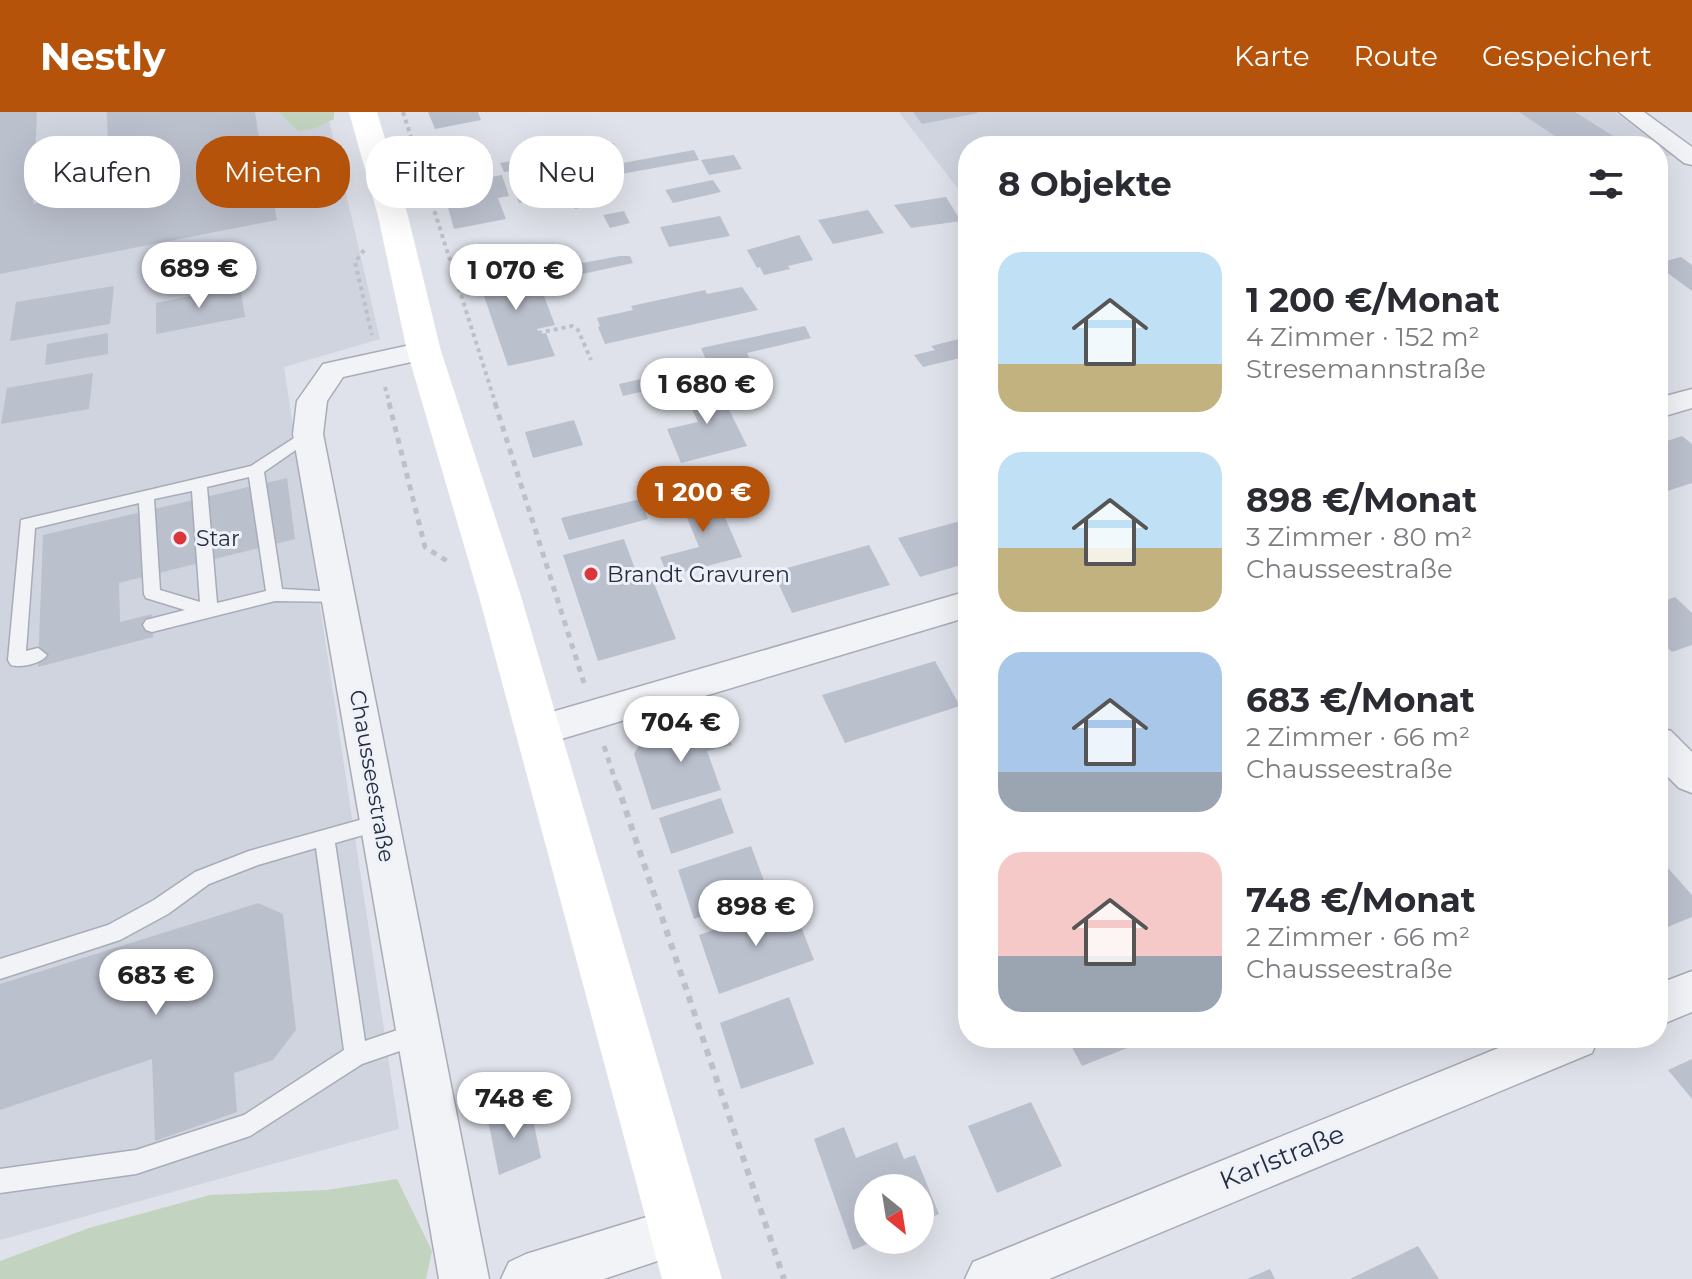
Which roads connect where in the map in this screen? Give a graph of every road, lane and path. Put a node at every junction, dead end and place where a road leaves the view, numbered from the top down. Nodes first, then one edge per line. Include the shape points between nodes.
1 (363, 112) edge
2 (403, 112) edge
3 (1630, 112) edge
4 (1662, 136) edge
5 (1668, 140) edge
6 (1692, 158) edge
7 (538, 333) dead end
8 (424, 351) junction
9 (591, 360) dead end
10 (1692, 398) edge
11 (1668, 405) edge
12 (308, 434) junction
13 (256, 470) junction
14 (199, 483) junction
15 (146, 496) junction
16 (275, 595) junction
17 (339, 598) junction
18 (958, 607) edge
19 (152, 625) dead end
20 (38, 655) dead end
21 (584, 684) dead end
22 (538, 731) junction
23 (600, 733) dead end
24 (1668, 752) edge
25 (1692, 777) edge
26 (381, 822) junction
27 (324, 837) junction
28 (0, 969) edge
29 (1692, 991) edge
30 (1668, 1001) edge
31 (418, 1034) junction
32 (1552, 1048) edge
33 (356, 1055) junction
34 (0, 1181) edge
35 (679, 1231) junction
36 (464, 1279) edge
37 (526, 1279) edge
38 (692, 1279) edge
39 (784, 1279) edge
40 (990, 1279) edge

1 - 8 main road
2 - 21 path
3 - 4 street
5 - 6 street
7 - 9 path via 572,326
8 - 12 street, Chausseestraße via 333,370 312,401
8 - 22 main road
10 - 11 street
12 - 13 lane
12 - 17 street, Chausseestraße
13 - 14 lane
13 - 16 lane
14 - 15 lane
14 - 15 lane via 209,611 152,594
15 - 20 lane via 27,524 17,660
16 - 17 lane
16 - 19 lane
17 - 26 street, Chausseestraße
18 - 22 street
22 - 35 main road
23 - 39 path
24 - 25 street
26 - 27 lane
26 - 31 street, Chausseestraße
27 - 28 lane via 202,878 113,933
27 - 33 lane
29 - 30 street
31 - 33 lane
31 - 36 street, Chausseestraße
32 - 40 street, Karlstraße
33 - 34 lane via 250,1125 136,1162
35 - 37 street
35 - 38 main road

